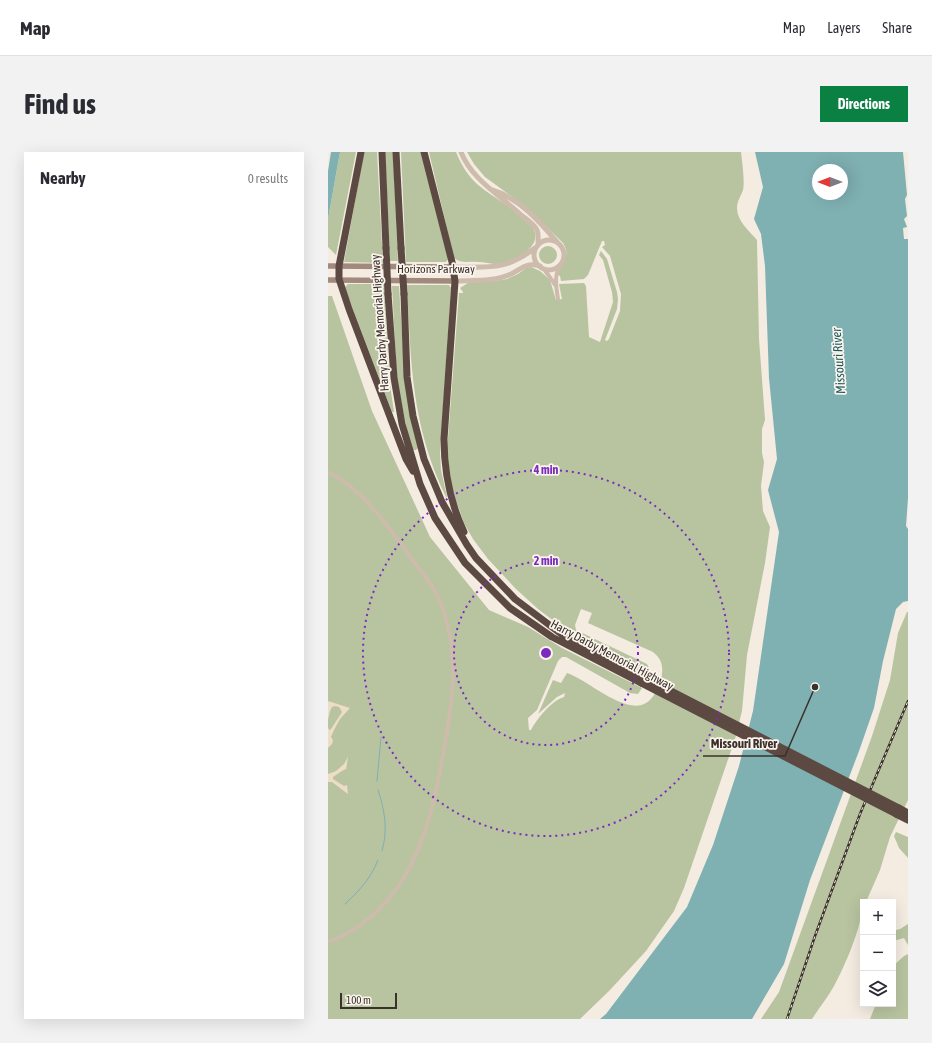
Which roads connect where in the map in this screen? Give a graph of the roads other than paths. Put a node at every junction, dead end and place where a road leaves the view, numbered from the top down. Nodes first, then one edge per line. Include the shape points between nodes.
1 (361, 152) edge
2 (382, 152) edge
3 (396, 152) edge
4 (424, 152) edge
5 (461, 152) edge
6 (491, 189) junction
7 (559, 244) junction
8 (537, 247) junction
9 (560, 265) junction
10 (328, 266) edge
11 (339, 266) junction
12 (453, 267) junction
13 (542, 267) junction
14 (339, 279) junction
15 (328, 280) edge
16 (455, 281) junction
17 (556, 286) junction
18 (558, 299) dead end
19 (328, 472) edge
20 (420, 484) junction
21 (476, 558) junction
22 (643, 680) junction
23 (898, 811) junction
24 (908, 813) edge
25 (908, 820) edge
26 (328, 942) edge

1 - 11 highway
2 - 20 highway, Harry Darby Memorial Highway, bridge via 394,378 402,424
3 - 21 highway, Harry Darby Memorial Highway, bridge via 407,377 413,416 424,459 442,502
4 - 12 highway
5 - 6 street via 471,169
6 - 7 street via 504,193 518,203
6 - 8 street via 534,226 538,235
7 - 8 street via 550,240 541,242
7 - 9 street via 564,257
8 - 12 street, Horizons Parkway via 505,265
8 - 13 street via 535,257
9 - 13 street via 552,269
9 - 17 street
10 - 11 main road, Horizons Parkway
11 - 12 main road, Horizons Parkway
11 - 14 highway
12 - 16 highway
13 - 16 street, Horizons Parkway via 524,266 502,278
13 - 17 street
14 - 15 main road, Horizons Parkway
14 - 16 main road, Horizons Parkway
14 - 20 highway via 406,459
16 - 21 highway via 444,459 452,501
17 - 18 street
19 - 26 street via 373,507 434,591 443,608 453,658 452,701 437,784 426,829 417,852 404,879 372,917 345,935
20 - 22 highway, Harry Darby Memorial Highway via 435,518 465,563 510,608 552,637
21 - 22 highway, Harry Darby Memorial Highway via 515,599 568,639
22 - 23 highway, Harry Darby Memorial Highway, bridge
23 - 24 highway, Harry Darby Memorial Highway
23 - 25 highway, Harry Darby Memorial Highway

